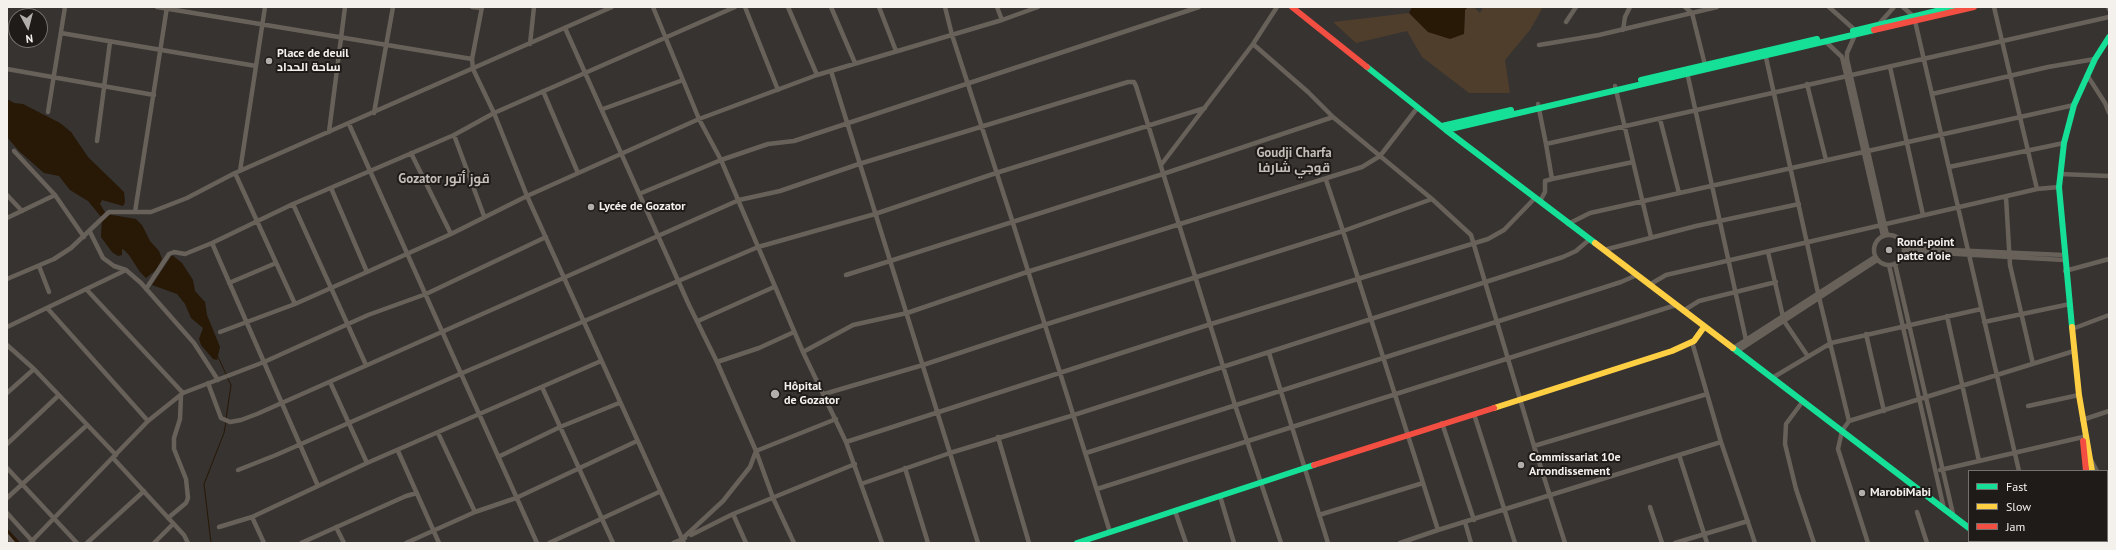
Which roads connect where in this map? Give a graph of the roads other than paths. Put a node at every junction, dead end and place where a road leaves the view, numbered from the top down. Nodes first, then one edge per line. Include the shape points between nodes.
1 (65, 7) edge
2 (157, 7) edge
3 (265, 7) edge
4 (346, 7) edge
5 (393, 7) edge
6 (472, 7) edge
7 (534, 7) edge
8 (612, 7) edge
9 (653, 7) edge
10 (735, 7) edge
11 (745, 7) edge
12 (788, 7) edge
13 (831, 7) edge
14 (879, 7) edge
15 (945, 7) edge
16 (997, 7) edge
17 (1038, 7) edge
18 (1199, 7) edge
19 (1277, 7) edge
20 (1292, 7) edge
21 (1576, 7) edge
22 (1629, 7) edge
23 (1685, 7) edge
24 (1718, 7) edge
25 (1829, 7) edge
26 (1894, 7) edge
27 (1903, 7) edge
28 (1974, 7) edge
29 (1994, 7) edge
30 (167, 8) edge
31 (482, 8) edge
32 (1954, 8) edge
33 (1692, 13) junction
34 (2109, 16) edge
35 (1915, 19) junction
36 (1002, 20) junction
37 (1566, 22) dead end
38 (262, 24) junction
39 (1878, 25) junction
40 (565, 28) junction
41 (1623, 30) junction
42 (60, 33) junction
43 (1856, 33) junction
44 (952, 35) junction
45 (666, 37) junction
46 (2109, 37) edge
47 (340, 38) junction
48 (1825, 41) junction
49 (2002, 41) junction
50 (110, 42) junction
51 (530, 44) junction
52 (1253, 44) junction
53 (386, 45) junction
54 (1540, 45) dead end
55 (161, 51) junction
56 (896, 51) junction
57 (1765, 53) junction
58 (472, 59) junction
59 (1924, 59) junction
60 (2095, 59) junction
61 (855, 63) junction
62 (1705, 65) junction
63 (256, 66) junction
64 (1890, 67) junction
65 (7, 69) edge
66 (474, 69) junction
67 (831, 71) junction
68 (586, 72) junction
69 (1687, 72) junction
70 (817, 75) junction
71 (1848, 75) junction
72 (2087, 75) junction
73 (2011, 76) junction
74 (53, 78) junction
75 (684, 80) junction
76 (967, 83) junction
77 (1807, 84) junction
78 (104, 87) junction
79 (1616, 87) junction
80 (778, 90) junction
81 (543, 91) junction
82 (1773, 93) junction
83 (1932, 94) junction
84 (154, 95) junction
85 (1538, 105) junction
86 (2074, 105) junction
87 (1418, 107) junction
88 (1205, 108) junction
89 (603, 109) junction
90 (1695, 111) junction
91 (48, 112) dead end
92 (494, 112) junction
93 (374, 113) junction
94 (2109, 113) edge
95 (2020, 116) junction
96 (1333, 117) junction
97 (699, 119) junction
98 (1660, 119) junction
99 (846, 123) junction
100 (349, 124) junction
101 (1148, 125) junction
102 (982, 126) junction
103 (1624, 127) junction
104 (1444, 128) junction
105 (329, 132) junction
106 (1941, 133) junction
107 (454, 134) junction
108 (97, 141) dead end
109 (1907, 141) junction
110 (2064, 143) junction
111 (1546, 144) junction
112 (2027, 150) junction
113 (14, 151) dead end
114 (1866, 151) junction
115 (411, 153) junction
116 (622, 153) junction
117 (1380, 156) junction
118 (721, 160) junction
119 (1826, 160) junction
120 (1633, 162) junction
121 (859, 164) junction
122 (1161, 165) junction
123 (1949, 167) junction
124 (1791, 168) junction
125 (370, 170) junction
126 (238, 172) junction
127 (578, 173) junction
128 (996, 173) junction
129 (1163, 174) junction
130 (2060, 174) junction
131 (2109, 176) edge
132 (1552, 179) junction
133 (1326, 180) junction
134 (1713, 185) junction
135 (2059, 187) junction
136 (331, 188) junction
137 (2037, 189) junction
138 (1679, 193) junction
139 (639, 194) junction
140 (7, 195) edge
141 (55, 195) junction
142 (528, 196) junction
143 (2006, 197) junction
144 (1432, 199) junction
145 (739, 200) junction
146 (1538, 200) junction
147 (1643, 202) junction
148 (293, 204) junction
149 (1799, 204) junction
150 (1958, 207) junction
151 (22, 211) junction
152 (135, 212) junction
153 (875, 214) junction
154 (484, 216) junction
155 (1923, 216) junction
156 (7, 218) edge
157 (1012, 220) junction
158 (1721, 220) junction
159 (257, 222) junction
160 (1179, 224) junction
161 (1568, 224) junction
162 (1882, 224) junction
163 (1343, 231) junction
164 (90, 232) junction
165 (451, 234) junction
166 (1885, 235) junction
167 (84, 237) junction
168 (546, 237) junction
169 (659, 237) junction
170 (1651, 237) junction
171 (1590, 239) junction
172 (1474, 242) junction
173 (1808, 242) junction
174 (212, 243) junction
175 (758, 247) junction
176 (1604, 250) junction
177 (1904, 250) junction
178 (1768, 252) junction
179 (1967, 252) junction
180 (407, 253) junction
181 (2009, 255) junction
182 (1876, 258) junction
183 (2064, 258) junction
184 (2109, 259) edge
185 (889, 261) junction
186 (1730, 261) junction
187 (276, 262) junction
188 (1895, 264) junction
189 (1889, 265) junction
190 (39, 266) junction
191 (126, 270) junction
192 (2066, 271) junction
193 (367, 272) junction
194 (1027, 272) junction
195 (846, 274) dead end
196 (1637, 275) junction
197 (1196, 277) junction
198 (564, 278) junction
199 (1358, 278) junction
200 (7, 279) edge
201 (679, 280) junction
202 (1484, 282) junction
203 (1776, 282) junction
204 (229, 283) junction
205 (1649, 285) junction
206 (332, 287) junction
207 (774, 287) junction
208 (146, 289) junction
209 (87, 290) junction
210 (49, 292) dead end
211 (1737, 292) junction
212 (426, 294) junction
213 (1819, 296) junction
214 (295, 304) junction
215 (2070, 304) junction
216 (1676, 305) junction
217 (48, 309) junction
218 (1981, 309) junction
219 (1683, 311) junction
220 (907, 313) junction
221 (2021, 313) junction
222 (1947, 316) junction
223 (2109, 316) edge
224 (1783, 319) junction
225 (1371, 320) junction
226 (698, 321) junction
227 (584, 322) junction
228 (1496, 322) junction
229 (1984, 322) junction
230 (247, 323) junction
231 (348, 324) junction
232 (1211, 324) junction
233 (1044, 325) junction
234 (1909, 325) junction
235 (1704, 326) junction
236 (1903, 326) junction
237 (7, 327) edge
238 (2072, 329) junction
239 (220, 332) dead end
240 (442, 332) junction
241 (794, 332) junction
242 (1866, 334) junction
243 (1692, 342) junction
244 (1748, 342) junction
245 (1831, 342) junction
246 (7, 345) edge
247 (1734, 350) junction
248 (2074, 351) junction
249 (803, 352) junction
250 (1268, 353) junction
251 (1807, 356) junction
252 (1382, 357) junction
253 (1507, 358) junction
254 (601, 361) junction
255 (264, 362) junction
256 (717, 362) junction
257 (2033, 364) junction
258 (366, 365) junction
259 (923, 365) junction
260 (1225, 367) junction
261 (34, 369) junction
262 (1060, 373) junction
263 (460, 374) junction
264 (1997, 375) junction
265 (1772, 378) junction
266 (218, 380) junction
267 (330, 382) junction
268 (208, 384) junction
269 (1963, 386) junction
270 (542, 387) junction
271 (1282, 390) junction
272 (7, 393) edge
273 (182, 394) junction
274 (824, 394) junction
275 (1395, 394) junction
276 (1708, 394) junction
277 (2079, 395) junction
278 (58, 396) junction
279 (1926, 398) junction
280 (1520, 400) junction
281 (1920, 400) junction
282 (1803, 402) junction
283 (282, 403) junction
284 (619, 403) junction
285 (1235, 405) junction
286 (2028, 406) dead end
287 (1884, 411) junction
288 (2109, 411) edge
289 (937, 412) junction
290 (1474, 414) junction
291 (479, 415) junction
292 (1074, 415) junction
293 (836, 419) junction
294 (148, 421) junction
295 (1850, 421) junction
296 (2083, 422) junction
297 (349, 423) junction
298 (1442, 423) junction
299 (87, 425) junction
300 (560, 427) junction
301 (1292, 427) junction
302 (1842, 431) junction
303 (438, 433) junction
304 (1408, 434) junction
305 (998, 437) junction
306 (2083, 438) junction
307 (636, 441) junction
308 (1248, 441) junction
309 (846, 442) junction
310 (1721, 442) junction
311 (7, 444) edge
312 (300, 445) junction
313 (1534, 446) junction
314 (398, 450) junction
315 (756, 450) junction
316 (950, 453) junction
317 (1086, 453) junction
318 (2015, 453) junction
319 (1679, 455) junction
320 (114, 457) junction
321 (498, 457) junction
322 (2090, 458) junction
323 (1980, 461) junction
324 (367, 463) junction
325 (855, 464) junction
326 (7, 468) edge
327 (578, 468) junction
328 (905, 468) junction
329 (1304, 468) junction
330 (238, 470) dead end
331 (1942, 470) junction
332 (2019, 470) edge
333 (2086, 470) edge
334 (2092, 470) edge
335 (2096, 470) edge
336 (1936, 471) junction
337 (1262, 483) junction
338 (1423, 483) junction
339 (22, 484) junction
340 (861, 484) junction
341 (318, 486) junction
342 (1097, 489) junction
343 (144, 492) junction
344 (659, 492) junction
345 (417, 493) junction
346 (1220, 496) junction
347 (1549, 496) junction
348 (7, 498) edge
349 (516, 498) junction
350 (773, 498) junction
351 (1650, 507) dead end
352 (1944, 509) junction
353 (1504, 510) junction
354 (1175, 511) junction
355 (475, 512) junction
356 (1918, 512) dead end
357 (7, 513) edge
358 (733, 514) junction
359 (1319, 515) junction
360 (252, 516) junction
361 (1953, 516) junction
362 (168, 518) junction
363 (602, 518) junction
364 (54, 519) junction
365 (1474, 520) junction
366 (1748, 521) junction
367 (1465, 522) junction
368 (173, 524) junction
369 (219, 527) dead end
370 (336, 527) junction
371 (1968, 527) edge
372 (1438, 530) junction
373 (434, 531) junction
374 (1110, 532) junction
375 (1704, 534) junction
376 (7, 536) edge
377 (1418, 537) junction
378 (683, 541) edge
379 (32, 542) edge
380 (13, 543) edge
381 (77, 543) edge
382 (87, 543) edge
383 (154, 543) edge
384 (188, 543) edge
385 (264, 543) edge
386 (301, 543) edge
387 (344, 543) edge
388 (406, 543) edge
389 (439, 543) edge
390 (537, 543) edge
391 (549, 543) edge
392 (613, 543) edge
393 (673, 543) edge
394 (746, 543) edge
395 (794, 543) edge
396 (882, 543) edge
397 (928, 543) edge
398 (978, 543) edge
399 (1029, 543) edge
400 (1077, 543) edge
401 (1186, 543) edge
402 (1234, 543) edge
403 (1281, 543) edge
404 (1328, 543) edge
405 (1400, 543) edge
406 (1420, 543) edge
407 (1471, 543) edge
408 (1515, 543) edge
409 (1565, 543) edge
410 (1662, 543) edge
411 (1675, 543) edge
412 (1707, 543) edge
413 (1755, 543) edge
414 (1814, 543) edge
415 (1868, 543) edge
416 (1927, 543) edge

1 - 42 street
2 - 30 street
3 - 38 street
4 - 47 street
5 - 53 street
6 - 31 street
7 - 51 street
8 - 40 street
9 - 45 street
10 - 45 street
11 - 80 street
12 - 70 street
13 - 61 street
14 - 56 street
15 - 44 street
16 - 36 street
17 - 36 street
18 - 76 street
19 - 52 street
20 - 87 main road
21 - 37 street
22 - 41 street
23 - 33 street
24 - 33 street
25 - 43 street
26 - 39 street
27 - 35 street
28 - 32 main road
29 - 49 street
30 - 38 street
30 - 55 street
31 - 58 street
32 - 35 main road
33 - 41 street
33 - 62 street
34 - 49 street
35 - 39 main road
35 - 43 main road
35 - 59 street
36 - 44 street
38 - 47 street
38 - 63 street
39 - 43 main road
40 - 51 street
40 - 68 street
41 - 54 street
42 - 50 street
42 - 74 street
43 - 48 main road
43 - 57 main road
43 - 71 street via 1847,53
44 - 56 street
44 - 76 street
45 - 68 street
45 - 75 street
46 - 60 main road
47 - 53 street
47 - 105 street
48 - 57 main road
48 - 71 street via 1842,57
49 - 59 street
49 - 73 street
50 - 55 street
50 - 78 street
51 - 66 street
52 - 88 street
52 - 96 street
53 - 58 street
53 - 93 street
55 - 63 street
55 - 84 street
56 - 61 street
57 - 62 main road
57 - 69 main road
57 - 82 street
58 - 66 street
59 - 64 street
59 - 83 street
60 - 72 main road
60 - 73 street
61 - 67 street
62 - 69 main road
63 - 126 street
64 - 71 street
64 - 109 street
65 - 74 street
66 - 92 street
66 - 93 street
67 - 70 street
67 - 99 street
68 - 81 street
68 - 89 street
69 - 79 main road
69 - 90 street
70 - 80 street
71 - 77 street
71 - 114 street
72 - 86 main road
72 - 94 street
73 - 83 street
73 - 95 street
74 - 78 street
74 - 91 street
75 - 89 street
75 - 97 street
76 - 99 street
76 - 102 street
77 - 82 street
77 - 119 street
78 - 84 street
78 - 108 street
79 - 85 main road
79 - 103 street
80 - 97 street
81 - 92 street
81 - 127 street
82 - 90 street
82 - 124 street
83 - 106 street
84 - 152 street
85 - 104 main road
85 - 111 street
86 - 95 street
86 - 110 main road
87 - 104 main road
87 - 117 street
88 - 101 street
88 - 122 street
89 - 116 street
90 - 98 street
90 - 134 street
92 - 107 street
92 - 142 street
93 - 100 street
95 - 106 street
95 - 112 street
96 - 117 street
96 - 129 street
97 - 116 street
97 - 118 street
98 - 103 street
98 - 138 street
99 - 118 street via 794,140 768,144
99 - 121 street
100 - 105 street
100 - 125 street
101 - 102 street via 1136,86 1134,82 1128,82
101 - 122 street
101 - 128 street
102 - 121 street
102 - 128 street
103 - 111 street
103 - 120 street
104 - 146 main road
105 - 126 street
106 - 109 street
106 - 123 street
107 - 115 street
107 - 154 street
109 - 114 street
109 - 155 street
110 - 112 street
110 - 130 main road
111 - 132 street
112 - 123 street
112 - 137 street
113 - 141 street
114 - 119 street
114 - 162 street
115 - 125 street
115 - 165 street
116 - 127 street
116 - 139 street
117 - 133 street via 1362,167
117 - 144 street
118 - 139 street
118 - 145 street
119 - 124 street
120 - 132 street
120 - 147 street
121 - 145 street via 780,191
121 - 153 street
122 - 129 street
123 - 150 street
124 - 134 street
124 - 149 street
125 - 136 street
125 - 180 street
126 - 152 street via 151,212
126 - 159 street
127 - 142 street
128 - 153 street
128 - 157 street
129 - 157 street
129 - 160 street
130 - 131 street
130 - 135 main road
132 - 146 street via 1545,181 1545,192
133 - 160 street
133 - 163 street
134 - 138 street
134 - 158 street
135 - 137 street
135 - 183 main road
136 - 148 street
136 - 193 street
137 - 143 street
138 - 147 street
139 - 169 street
140 - 151 street
141 - 151 street
141 - 167 street
142 - 154 street
142 - 168 street
143 - 150 street
143 - 181 street
144 - 163 street
144 - 172 street via 1466,229
145 - 169 street
145 - 175 street
146 - 161 main road
146 - 172 street via 1504,230 1488,239
147 - 161 street via 1590,213
147 - 170 street
148 - 159 street
148 - 206 street
149 - 158 street
149 - 173 street
150 - 155 street
150 - 179 street
151 - 156 street
152 - 164 street via 109,212
153 - 175 street
153 - 185 street
154 - 165 street
155 - 162 street
157 - 185 street
157 - 194 street
158 - 170 street
158 - 186 street
159 - 174 street
159 - 187 street
160 - 194 street
160 - 197 street
161 - 171 main road
162 - 166 street
162 - 173 street
163 - 197 street
163 - 199 street
164 - 167 street
164 - 191 street via 103,258 114,266
165 - 180 street
166 - 177 street via 1900,239
166 - 182 street via 1879,238 1874,247
167 - 190 street via 71,248
168 - 198 street
168 - 212 street
169 - 198 street
169 - 201 street
170 - 176 street
171 - 176 main road
171 - 202 street via 1563,257
172 - 199 street
172 - 202 street
173 - 178 street
173 - 213 street
174 - 204 street
174 - 208 street via 185,254 169,254
175 - 201 street
175 - 207 street
176 - 196 main road
177 - 179 street
177 - 188 street via 1901,259
178 - 186 street
178 - 203 street
179 - 181 street
179 - 218 street
180 - 193 street
180 - 212 street
181 - 183 street
181 - 221 street
182 - 189 street
182 - 213 street
183 - 192 main road
184 - 192 street
185 - 195 street
185 - 220 street
186 - 205 street via 1666,275
186 - 211 street
187 - 204 street
187 - 214 street
188 - 189 street
188 - 234 street
189 - 236 street
190 - 200 street
190 - 210 street
191 - 208 street
191 - 209 street
192 - 215 main road
193 - 206 street
194 - 220 street
194 - 233 street
196 - 205 main road
196 - 228 street
197 - 232 street
197 - 233 street
198 - 227 street
198 - 240 street
199 - 225 street
199 - 232 street
201 - 226 street
201 - 227 street
202 - 225 street
202 - 228 street
203 - 211 street
203 - 224 street
204 - 230 street
205 - 216 main road
206 - 214 street
206 - 231 street
207 - 226 street
207 - 241 street
208 - 266 street via 194,343
209 - 217 street
209 - 273 street
211 - 219 street via 1699,301
211 - 244 street
212 - 231 street
212 - 240 street
213 - 224 street
213 - 245 street
214 - 230 street
215 - 221 street
215 - 238 main road
216 - 219 main road
216 - 253 street
217 - 237 street
217 - 294 street
218 - 222 street
218 - 229 street
219 - 235 main road
220 - 249 street via 853,325
220 - 259 street
221 - 229 street
221 - 257 street
222 - 234 street
222 - 269 street
223 - 238 street
224 - 244 street
224 - 251 street
225 - 250 street
225 - 252 street
226 - 256 street
227 - 254 street
227 - 263 street
228 - 252 street
228 - 253 street
229 - 264 street
230 - 239 street
230 - 255 street
231 - 255 street
231 - 258 street
232 - 260 street
232 - 262 street
233 - 259 street
233 - 262 street
234 - 236 street
234 - 279 street
235 - 243 main road
235 - 247 main road
236 - 242 street
236 - 281 street
238 - 248 main road
240 - 258 street
240 - 263 street
241 - 249 street
241 - 256 street via 759,348
242 - 245 street
242 - 287 street
243 - 276 street
243 - 280 main road via 1672,351
244 - 247 street
245 - 251 street
245 - 295 street
246 - 261 street
247 - 265 main road
248 - 257 street
248 - 277 main road
249 - 274 street
250 - 260 street
250 - 271 street
251 - 265 street
252 - 271 street
252 - 275 street
253 - 275 street
253 - 280 street
254 - 270 street
254 - 284 street
255 - 266 street
255 - 283 street
256 - 315 street
257 - 264 street
258 - 267 street
259 - 274 street
259 - 289 street
260 - 285 street
260 - 292 street
261 - 272 street
261 - 278 street
262 - 289 street
262 - 292 street
263 - 291 street
263 - 297 street
264 - 269 street
264 - 318 street
265 - 282 main road
266 - 268 street
267 - 283 street
267 - 297 street
268 - 273 street
268 - 283 street via 221,418 230,422
269 - 279 street
269 - 323 street
270 - 291 street
270 - 300 street
271 - 285 street
271 - 301 street
273 - 294 street
273 - 362 street via 174,449 186,479 188,498 186,503
274 - 293 street
275 - 301 street
275 - 304 street
276 - 310 street
276 - 313 street
277 - 286 street
277 - 296 main road
278 - 299 street
278 - 311 street
279 - 281 street
279 - 331 street
280 - 290 main road
280 - 313 street
281 - 287 street
281 - 336 street
282 - 302 main road
282 - 414 street via 1786,424 1785,444 1796,489
283 - 312 street
284 - 300 street
284 - 307 street
285 - 308 street
285 - 317 street
287 - 295 street
288 - 296 street
289 - 309 street
289 - 316 street
290 - 298 main road
290 - 353 street
291 - 303 street
291 - 321 street
292 - 305 street
292 - 317 street
293 - 309 street
293 - 315 street
294 - 320 street
295 - 302 street
296 - 306 main road
296 - 322 main road
297 - 312 street
297 - 324 street
298 - 304 main road
298 - 365 street
299 - 320 street
299 - 339 street
300 - 321 street
300 - 327 street
301 - 308 street
301 - 329 street
302 - 352 main road
302 - 415 street via 1838,449
303 - 314 street
303 - 355 street
304 - 329 main road
304 - 338 street
305 - 316 street
305 - 399 street
306 - 318 street
306 - 333 main road
307 - 327 street
307 - 344 street
308 - 337 street
308 - 342 street
309 - 325 street
310 - 319 street
310 - 366 street
312 - 330 street
312 - 341 street
313 - 347 street
314 - 324 street
314 - 345 street
315 - 350 street
315 - 378 street via 750,467 723,501
316 - 328 street
316 - 398 street
317 - 342 street
318 - 323 street
318 - 332 street
319 - 347 street
319 - 375 street
320 - 343 street
320 - 364 street
321 - 349 street
322 - 334 main road
322 - 335 street
323 - 331 street
324 - 341 street
325 - 340 street
325 - 350 street
326 - 339 street
327 - 349 street
327 - 363 street
328 - 340 street
328 - 397 street
329 - 337 main road
329 - 359 street
331 - 336 street
331 - 361 street
336 - 352 street
337 - 346 main road
337 - 403 street
338 - 359 street
338 - 372 street
339 - 348 street
339 - 364 street
340 - 396 street
341 - 360 street
342 - 374 street
343 - 362 street
343 - 382 street
344 - 363 street
344 - 378 street
345 - 370 street
345 - 373 street
346 - 354 main road
346 - 402 street
347 - 353 street
347 - 409 street
349 - 355 street
349 - 390 street
350 - 358 street
350 - 395 street
351 - 410 street
352 - 361 main road
353 - 365 street
353 - 408 street
354 - 374 main road
354 - 401 street
355 - 373 street
356 - 416 street
357 - 379 street
358 - 378 street
358 - 394 street
359 - 404 street
360 - 369 street
360 - 385 street
361 - 371 main road
362 - 368 street
363 - 391 street
363 - 392 street
364 - 379 street
364 - 381 street
365 - 367 street
366 - 375 street
366 - 413 street
367 - 372 street
367 - 407 street
368 - 383 street
368 - 384 street
370 - 386 street
370 - 387 street
372 - 377 street
373 - 388 street
373 - 389 street
374 - 400 main road
375 - 411 street
375 - 412 street
376 - 380 street
377 - 405 street
377 - 406 street
378 - 393 street

